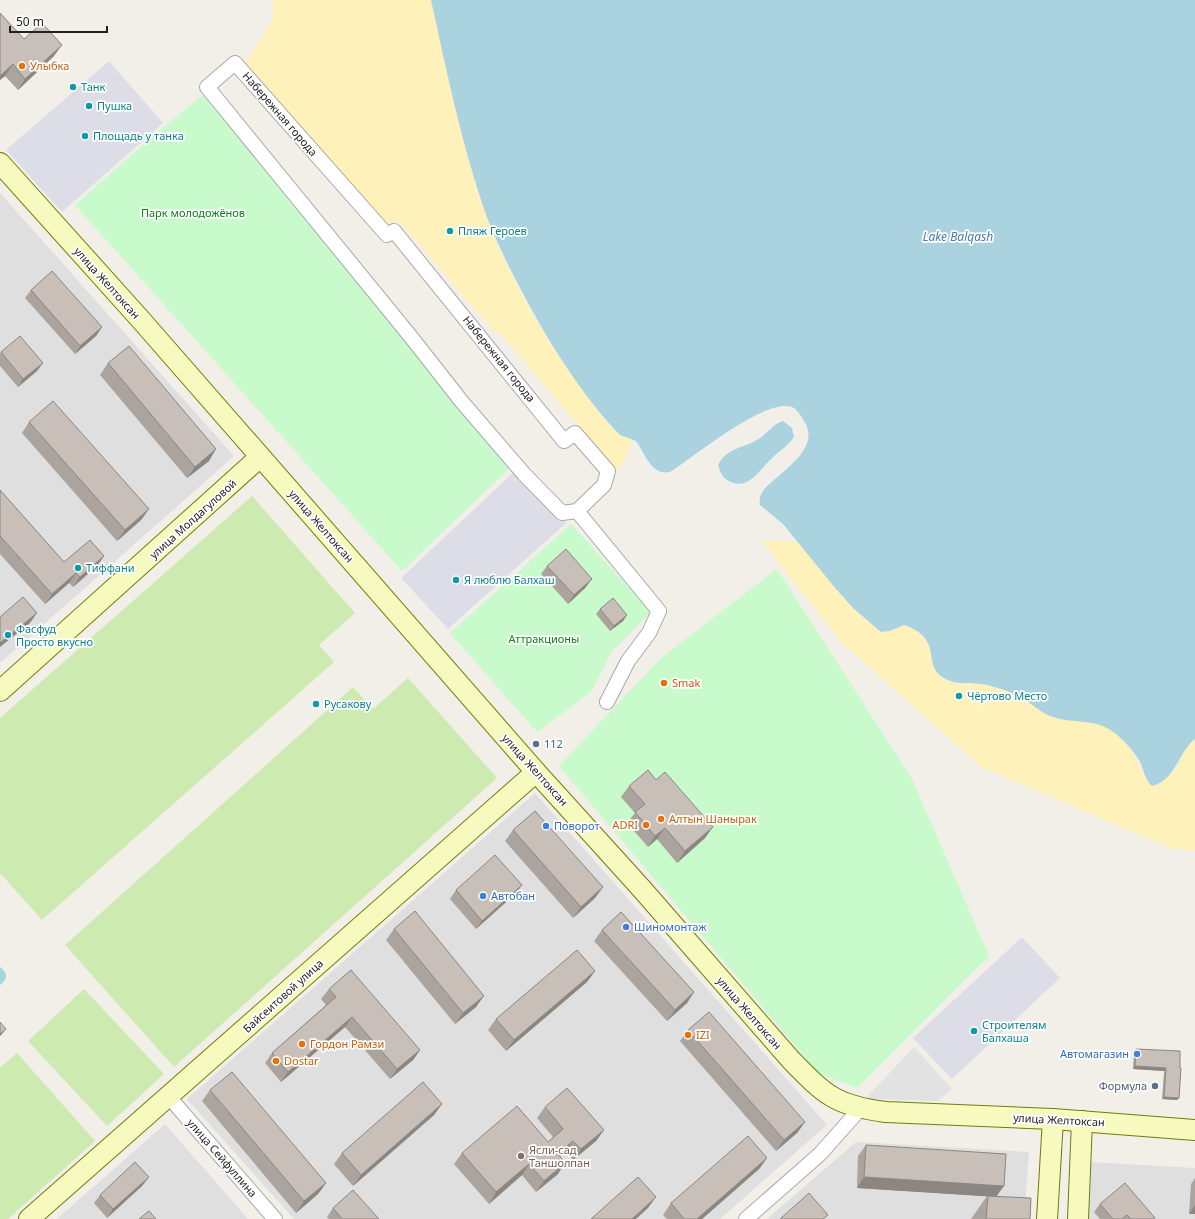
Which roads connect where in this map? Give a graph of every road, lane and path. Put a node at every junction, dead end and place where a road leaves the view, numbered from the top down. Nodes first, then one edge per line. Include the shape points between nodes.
1 (0, 163) edge
2 (260, 457) junction
3 (577, 511) junction
4 (0, 691) edge
5 (607, 702) dead end
6 (536, 772) junction
7 (168, 1097) junction
8 (860, 1109) junction
9 (1052, 1119) junction
10 (1082, 1121) junction
11 (1195, 1130) edge
12 (29, 1219) edge
13 (275, 1219) edge
14 (746, 1219) edge
15 (1047, 1219) edge
16 (1078, 1219) edge

1 - 2 street, улица Желтоксан
2 - 4 street, улица Молдагуловой
2 - 6 street, улица Желтоксан
3 - 3 street, Набережная города via 604,485 608,471 575,433 564,441 394,231 387,235 235,63 207,87 462,402 524,474 562,513
3 - 5 street via 659,611 649,633 628,661
6 - 7 street, Байсеитовой улица
6 - 8 street, улица Желтоксан via 815,1085 836,1101
7 - 12 street, Байсеитовой улица
7 - 13 street, улица Сейфуллина
8 - 9 street, улица Желтоксан
8 - 14 street via 820,1154
9 - 10 street, улица Желтоксан
9 - 15 street
10 - 11 street, улица Желтоксан
10 - 16 street

